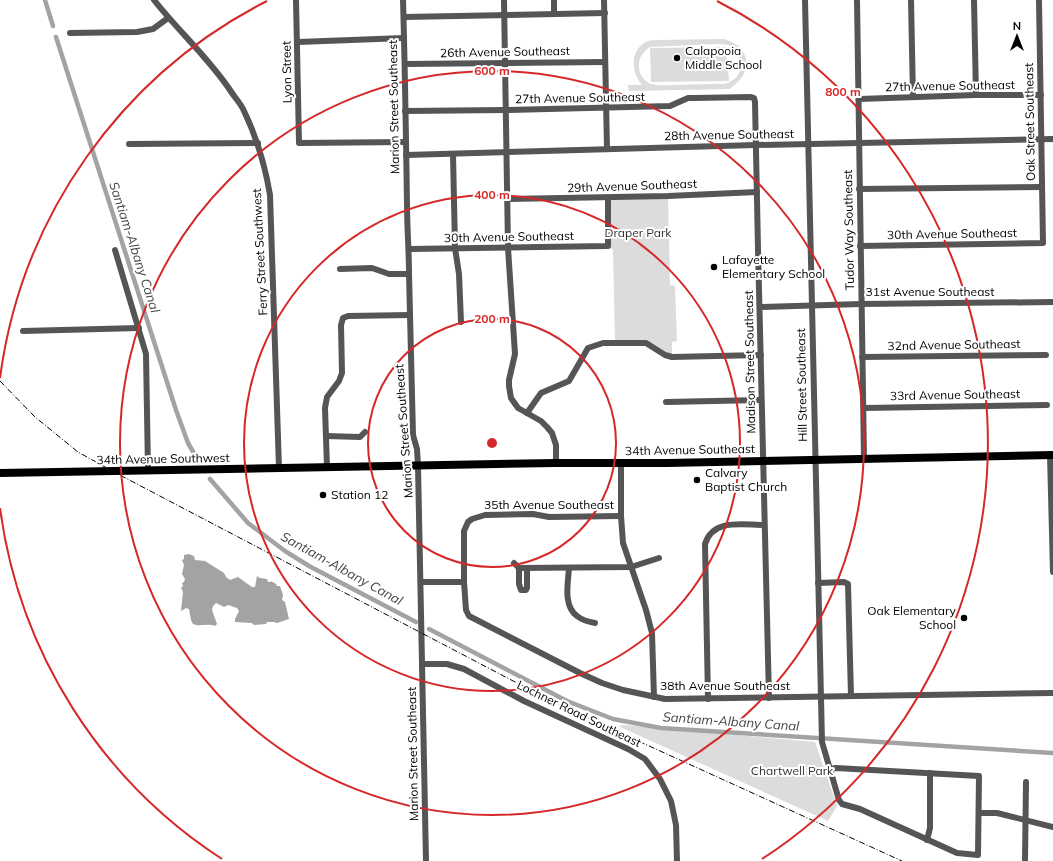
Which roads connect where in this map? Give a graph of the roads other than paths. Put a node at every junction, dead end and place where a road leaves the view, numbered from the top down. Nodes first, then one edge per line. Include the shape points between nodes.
1 (154, 0) edge
2 (296, 0) edge
3 (403, 0) edge
4 (504, 0) edge
5 (554, 0) edge
6 (604, 0) edge
7 (805, 0) edge
8 (857, 0) edge
9 (911, 0) edge
10 (974, 0) edge
11 (1039, 0) edge
12 (605, 13) junction
13 (504, 14) junction
14 (554, 14) junction
15 (404, 17) junction
16 (168, 18) junction
17 (70, 33) dead end
18 (404, 38) junction
19 (298, 42) junction
20 (505, 62) junction
21 (605, 62) junction
22 (405, 64) junction
23 (976, 95) junction
24 (1041, 95) junction
25 (913, 97) junction
26 (754, 98) joint
27 (859, 99) junction
28 (605, 108) junction
29 (505, 110) junction
30 (405, 111) junction
31 (1042, 139) junction
32 (1053, 139) edge
33 (406, 142) junction
34 (258, 143) junction
35 (860, 143) junction
36 (129, 144) dead end
37 (808, 144) junction
38 (756, 145) junction
39 (607, 149) junction
40 (506, 152) junction
41 (453, 154) junction
42 (406, 155) junction
43 (1042, 187) junction
44 (859, 189) junction
45 (757, 192) junction
46 (608, 198) junction
47 (507, 199) junction
48 (1043, 243) joint
49 (860, 246) junction
50 (455, 248) junction
51 (508, 248) junction
52 (410, 249) junction
53 (115, 250) dead end
54 (340, 269) dead end
55 (409, 274) junction
56 (1053, 302) edge
57 (861, 304) junction
58 (811, 306) junction
59 (760, 307) junction
60 (410, 315) junction
61 (461, 322) dead end
62 (139, 328) junction
63 (23, 331) dead end
64 (761, 355) junction
65 (1046, 355) dead end
66 (862, 356) junction
67 (761, 400) junction
68 (666, 402) dead end
69 (1047, 405) dead end
70 (864, 408) junction
71 (527, 413) junction
72 (365, 432) dead end
73 (326, 436) junction
74 (1051, 455) edge
75 (864, 459) junction
76 (815, 460) junction
77 (763, 461) junction
78 (556, 463) junction
79 (622, 463) junction
80 (418, 466) junction
81 (327, 467) junction
82 (278, 468) junction
83 (148, 471) junction
84 (0, 474) edge
85 (621, 516) junction
86 (1052, 516) edge
87 (764, 525) junction
88 (659, 558) dead end
89 (514, 563) dead end
90 (631, 567) junction
91 (519, 568) junction
92 (527, 568) junction
93 (568, 568) junction
94 (1053, 572) edge
95 (421, 582) junction
96 (464, 582) junction
97 (818, 583) junction
98 (595, 623) dead end
99 (422, 664) junction
100 (1053, 693) edge
101 (851, 696) junction
102 (654, 697) junction
103 (821, 697) junction
104 (769, 698) junction
105 (708, 700) junction
106 (830, 769) junction
107 (930, 773) junction
108 (1026, 782) dead end
109 (978, 813) junction
110 (1024, 820) junction
111 (1053, 827) edge
112 (927, 840) junction
113 (426, 861) edge
114 (677, 861) edge
115 (1024, 861) edge

1 - 16 street, Ferry Street Southwest
2 - 19 street, Lyon Street
3 - 15 street, Marion Street Southeast
4 - 13 street
5 - 14 street
6 - 12 street
7 - 37 street, Hill Street Southeast
8 - 27 street, Tudor Way Southeast
9 - 25 street
10 - 23 street
11 - 24 street, Oak Street Southeast
12 - 14 street
12 - 21 street
13 - 14 street
13 - 15 street
13 - 20 street
15 - 18 street, Marion Street Southeast
16 - 17 street via 153,28 137,32
16 - 34 street, Ferry Street Southwest via 222,77 244,110
18 - 19 street
18 - 22 street, Marion Street Southeast
19 - 33 street, Lyon Street via 299,143
20 - 21 street, 26th Avenue Southeast
20 - 22 street, 26th Avenue Southeast
20 - 29 street
21 - 28 street
22 - 30 street, Marion Street Southeast
23 - 24 street, 27th Avenue Southeast
23 - 25 street, 27th Avenue Southeast
24 - 31 street, Oak Street Southeast
25 - 27 street, 27th Avenue Southeast
26 - 28 street, 27th Avenue Southeast via 688,98 670,106
26 - 38 street, Madison Street Southeast
27 - 35 street, Tudor Way Southeast
28 - 29 street, 27th Avenue Southeast
28 - 39 street
29 - 30 street, 27th Avenue Southeast
29 - 40 street
30 - 33 street, Marion Street Southeast
31 - 32 street, 28th Avenue Southeast
31 - 35 street, 28th Avenue Southeast
31 - 43 street, Oak Street Southeast
33 - 42 street, Marion Street Southeast
34 - 36 street
34 - 82 street, Ferry Street Southwest via 270,195
35 - 37 street, 28th Avenue Southeast
35 - 44 street, Tudor Way Southeast
37 - 38 street, 28th Avenue Southeast
37 - 58 street, Hill Street Southeast
38 - 39 street, 28th Avenue Southeast
38 - 45 street, Madison Street Southeast
39 - 40 street, 28th Avenue Southeast
40 - 41 street, 28th Avenue Southeast
40 - 47 street
41 - 42 street, 28th Avenue Southeast
41 - 50 street
42 - 52 street, Marion Street Southeast
43 - 44 street
43 - 48 street, Oak Street Southeast
44 - 49 street, Tudor Way Southeast
45 - 46 street, 29th Avenue Southeast
45 - 59 street, Madison Street Southeast
46 - 47 street, 29th Avenue Southeast
46 - 51 street, 30th Avenue Southeast via 608,246
47 - 51 street
48 - 49 street, 30th Avenue Southeast
49 - 57 street, Tudor Way Southeast
50 - 51 street, 30th Avenue Southeast
50 - 52 street, 30th Avenue Southeast
50 - 61 street
51 - 71 street via 515,354 509,391 518,408
52 - 55 street, Marion Street Southeast
53 - 62 street
54 - 55 street via 372,268 389,274
55 - 60 street, Marion Street Southeast
56 - 57 street, 31st Avenue Southeast
57 - 58 street, 31st Avenue Southeast
57 - 66 street, Tudor Way Southeast
58 - 59 street, 31st Avenue Southeast
58 - 76 street, Hill Street Southeast
59 - 64 street, Madison Street Southeast
60 - 73 street via 343,318 342,373 339,382 327,397 324,408
60 - 80 street, Marion Street Southeast via 412,435 417,449
62 - 63 street
62 - 83 street via 147,360
64 - 67 street, Madison Street Southeast
64 - 71 street via 672,357 646,343 603,343 588,348 569,381 541,393
65 - 66 street, 32nd Avenue Southeast
66 - 70 street, Tudor Way Southeast
67 - 68 street
67 - 77 street, Madison Street Southeast
69 - 70 street, 33rd Avenue Southeast
70 - 75 street, Tudor Way Southeast
71 - 78 street via 541,421 552,433 556,445
72 - 73 street via 360,437
73 - 81 street
74 - 75 main road, 34th Avenue Southeast
74 - 86 street
75 - 76 main road, 34th Avenue Southeast
76 - 77 main road, 34th Avenue Southeast
76 - 97 street, Hill Street Southeast
77 - 79 main road, 34th Avenue Southeast
77 - 87 street, Madison Street Southeast
78 - 79 main road, 34th Avenue Southeast
78 - 80 main road, 34th Avenue Southeast
79 - 85 street
80 - 81 main road, 34th Avenue Southeast
80 - 95 street, Marion Street Southeast
81 - 82 main road, 34th Avenue Southwest
82 - 83 main road, 34th Avenue Southwest
83 - 84 main road, 34th Avenue Southwest
85 - 90 street via 623,543
85 - 96 street, 35th Avenue Southeast via 478,516 468,522 464,531
86 - 94 street
87 - 104 street, Madison Street Southeast
87 - 105 street via 726,525 717,527 707,537 705,544
88 - 90 street
89 - 91 street
90 - 93 street
90 - 102 street via 652,633
91 - 92 street
91 - 92 street via 519,588 524,591 527,588
92 - 93 street
93 - 98 street via 568,599 571,609 577,616
95 - 96 street
95 - 99 street, Marion Street Southeast
96 - 102 street, 38th Avenue Southeast via 466,610 469,616 580,674 623,690
97 - 101 street via 848,584
97 - 103 street, Hill Street Southeast
99 - 113 street, Marion Street Southeast
99 - 114 street, Lochner Road Southeast via 447,664 464,669 524,701 628,749 645,760 660,779 671,801 676,825
100 - 101 street, 38th Avenue Southeast
101 - 103 street, 38th Avenue Southeast
102 - 105 street, 38th Avenue Southeast
103 - 104 street, 38th Avenue Southeast
103 - 106 street, Hill Street Southeast via 822,742
104 - 105 street, 38th Avenue Southeast
106 - 107 street
106 - 112 street, Hill Street Southeast via 842,804 855,807
107 - 109 street via 978,776
107 - 112 street via 930,828
108 - 110 street
109 - 110 street via 997,813
109 - 112 street, Hill Street Southeast via 978,855 957,853
110 - 111 street
110 - 115 street

